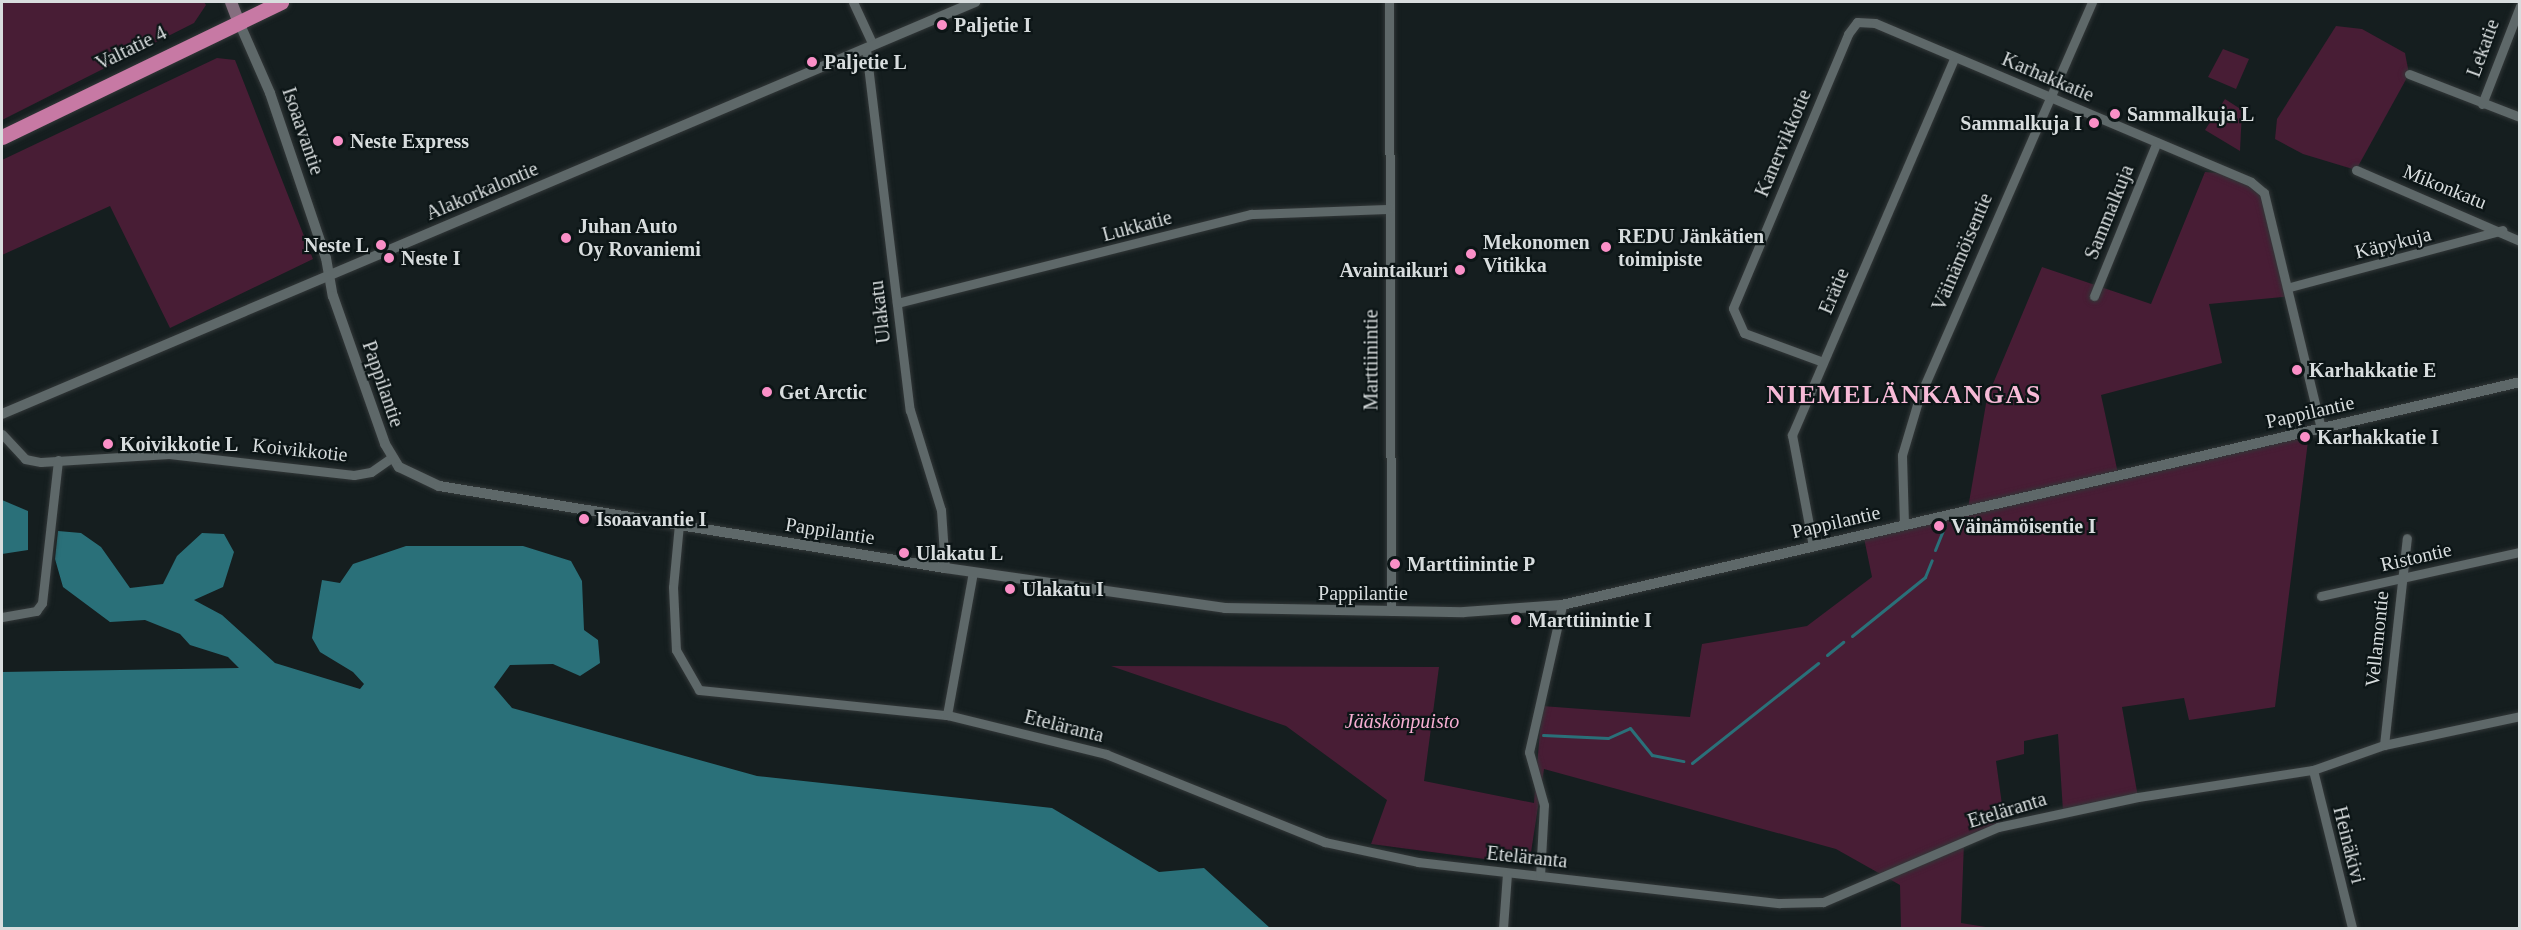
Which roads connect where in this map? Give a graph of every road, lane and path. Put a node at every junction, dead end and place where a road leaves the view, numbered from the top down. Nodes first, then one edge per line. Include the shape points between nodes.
1 (231, 2) edge
2 (282, 2) edge
3 (853, 2) edge
4 (975, 2) edge
5 (1389, 2) edge
6 (2091, 2) edge
7 (2520, 6) edge
8 (238, 20) junction
9 (1857, 22) joint
10 (870, 47) junction
11 (1954, 57) junction
12 (2409, 74) dead end
13 (2049, 96) junction
14 (2482, 104) junction
15 (2520, 117) edge
16 (2, 137) edge
17 (2157, 142) junction
18 (2356, 170) dead end
19 (1389, 208) junction
20 (2502, 230) junction
21 (2520, 241) edge
22 (330, 275) junction
23 (2290, 287) junction
24 (2094, 297) dead end
25 (897, 303) junction
26 (1823, 362) junction
27 (2520, 381) edge
28 (2, 414) edge
29 (2321, 428) junction
30 (2, 434) edge
31 (391, 458) junction
32 (58, 460) junction
33 (679, 524) junction
34 (1904, 525) junction
35 (2407, 538) dead end
36 (1813, 546) junction
37 (2520, 552) edge
38 (945, 568) junction
39 (973, 572) junction
40 (2402, 579) junction
41 (2321, 596) dead end
42 (1562, 605) junction
43 (1391, 611) junction
44 (2, 617) edge
45 (947, 715) junction
46 (2520, 716) edge
47 (2384, 745) junction
48 (2313, 770) junction
49 (1507, 874) junction
50 (1540, 876) junction
51 (1503, 928) edge
52 (2352, 928) edge

1 - 8 main road, Isoaavantie
2 - 8 highway, Valtatie 4
3 - 10 street, Ulakatu
4 - 10 street, Alakorkalontie
5 - 19 street, Marttiinintie
6 - 13 street, Väinämöisentie
7 - 14 street, Lekatie
8 - 16 highway, Valtatie 4
8 - 22 street, Isoaavantie via 270,93
9 - 11 street, Karhakkatie via 1875,23
9 - 26 street, Kanervikkotie via 1733,308 1744,333
10 - 22 street, Alakorkalontie
10 - 25 street, Ulakatu
11 - 13 street, Karhakkatie
11 - 26 street, Erätie
12 - 14 street
13 - 17 street, Karhakkatie
13 - 34 street, Väinämöisentie via 1919,398 1902,455
14 - 15 street
17 - 23 street, Karhakkatie via 2251,182 2264,193
17 - 24 street, Sammalkuja
18 - 20 street, Mikonkatu
19 - 25 street, Lukkatie via 1251,214
19 - 43 street, Marttiinintie
20 - 21 street, Mikonkatu
20 - 23 street, Käpykuja
22 - 28 street, Alakorkalontie
22 - 31 street, Pappilantie via 333,296
23 - 29 street, Karhakkatie
25 - 38 street, Ulakatu via 910,410 941,510
26 - 36 street, Erätie via 1792,435
27 - 29 street, Pappilantie
29 - 34 street, Pappilantie
30 - 32 street, Koivikkotie via 26,459
31 - 32 street, Koivikkotie via 371,472 354,474 169,454
31 - 33 street, Pappilantie via 416,478 439,486
32 - 44 street via 42,603 36,611
33 - 38 street, Pappilantie
33 - 45 street, Eteläranta via 673,587 676,650 699,690
34 - 36 street, Pappilantie
35 - 40 street, Vellamontie
36 - 42 street, Pappilantie
37 - 40 street, Ristontie
38 - 39 street, Pappilantie
39 - 43 street, Pappilantie via 1195,606
39 - 45 street
40 - 41 street, Ristontie
40 - 47 street, Vellamontie
42 - 43 street, Pappilantie
42 - 50 street via 1530,752 1544,805
45 - 49 street, Eteläranta via 1106,754 1325,842
46 - 47 street, Eteläranta
47 - 48 street, Eteläranta
48 - 50 street, Eteläranta via 2138,796 1998,827 1823,902 1780,903
48 - 52 street, Heinäkivi
49 - 50 street, Eteläranta
49 - 51 street

